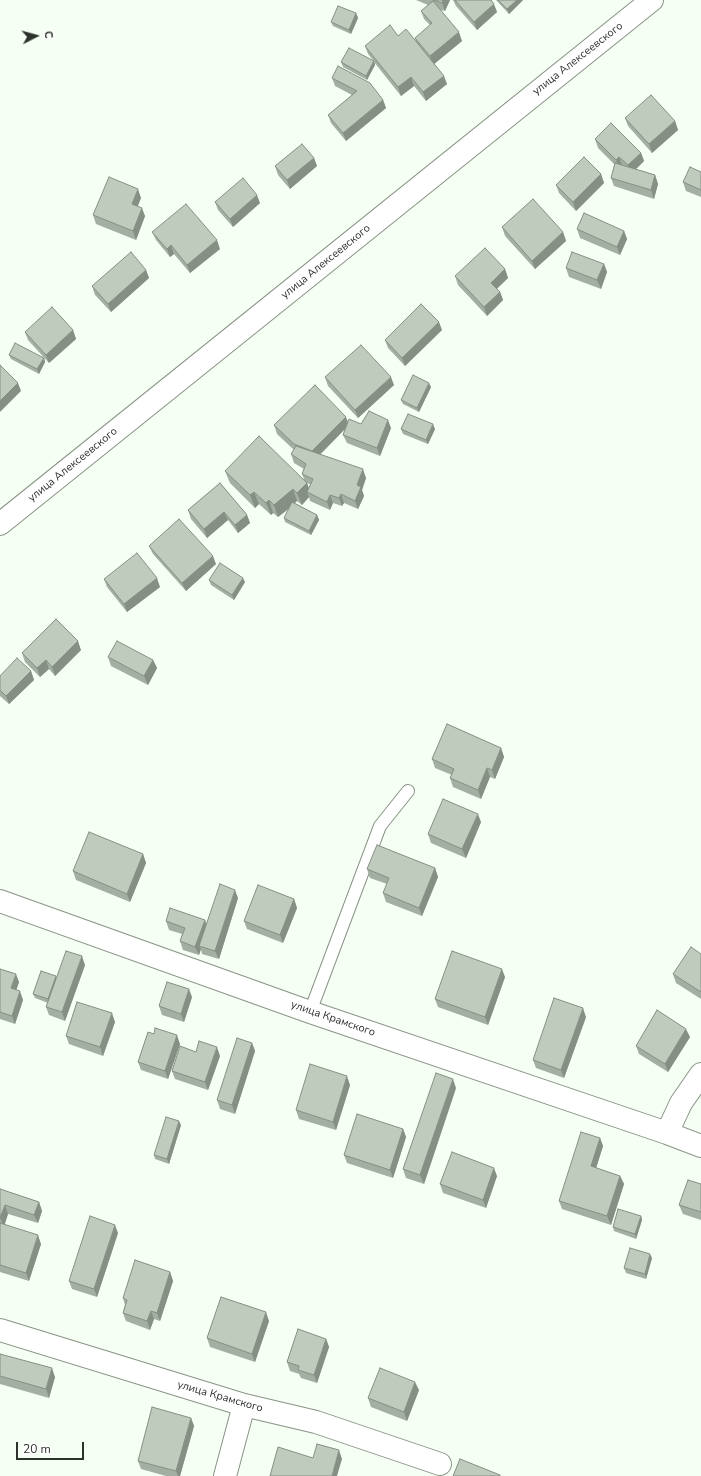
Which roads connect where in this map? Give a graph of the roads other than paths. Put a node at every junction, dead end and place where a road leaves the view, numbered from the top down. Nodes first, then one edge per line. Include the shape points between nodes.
1 (652, 0) edge
2 (0, 524) edge
3 (408, 791) dead end
4 (0, 901) edge
5 (310, 1012) junction
6 (701, 1074) edge
7 (667, 1133) junction
8 (701, 1146) edge
9 (0, 1330) edge
10 (244, 1405) junction
11 (440, 1464) dead end
12 (225, 1476) edge

1 - 2 street, улица Алексеевского
3 - 5 lane via 380,826
4 - 5 street, улица Крамского
5 - 7 street, улица Крамского
6 - 7 street via 681,1103
7 - 8 street, улица Крамского
9 - 10 street, улица Крамского
10 - 11 street, улица Крамского via 316,1422
10 - 12 street

